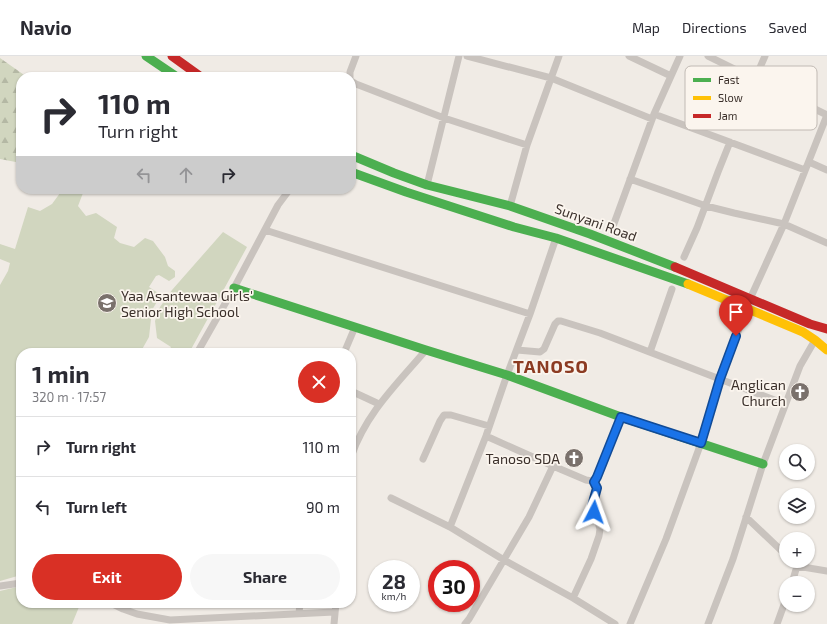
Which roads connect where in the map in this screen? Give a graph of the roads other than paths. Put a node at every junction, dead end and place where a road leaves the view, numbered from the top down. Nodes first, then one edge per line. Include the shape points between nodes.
1 (146, 56) edge
2 (172, 56) edge
3 (356, 56) edge
4 (459, 56) edge
5 (467, 56) edge
6 (559, 56) edge
7 (630, 56) edge
8 (680, 56) edge
9 (708, 56) edge
10 (765, 56) edge
11 (728, 66) edge
12 (761, 66) edge
13 (170, 72) edge
14 (194, 72) edge
15 (350, 72) edge
16 (671, 76) junction
17 (550, 78) junction
18 (356, 84) edge
19 (817, 110) edge
20 (653, 116) junction
21 (444, 118) junction
22 (685, 127) edge
23 (694, 130) edge
24 (730, 142) junction
25 (527, 145) junction
26 (356, 157) edge
27 (809, 162) junction
28 (805, 170) junction
29 (827, 170) edge
30 (356, 174) edge
31 (630, 179) junction
32 (427, 185) junction
33 (286, 194) edge
34 (510, 206) junction
35 (706, 206) junction
36 (784, 224) junction
37 (612, 229) dead end
38 (265, 230) junction
39 (556, 238) junction
40 (827, 243) edge
41 (684, 257) dead end
42 (234, 288) junction
43 (672, 289) dead end
44 (748, 304) junction
45 (530, 314) junction
46 (827, 320) edge
47 (355, 327) junction
48 (825, 329) edge
49 (815, 340) junction
50 (200, 348) edge
51 (346, 348) edge
52 (426, 350) junction
53 (516, 350) junction
54 (827, 350) edge
55 (650, 352) junction
56 (507, 375) junction
57 (720, 379) junction
58 (356, 393) edge
59 (379, 404) junction
60 (786, 404) junction
61 (621, 417) junction
62 (490, 426) junction
63 (486, 436) junction
64 (701, 443) junction
65 (356, 446) edge
66 (423, 459) dead end
67 (763, 464) junction
68 (553, 466) junction
69 (594, 482) junction
70 (391, 498) dead end
71 (746, 517) junction
72 (450, 527) junction
73 (779, 548) edge
74 (504, 560) junction
75 (813, 568) edge
76 (827, 571) edge
77 (16, 584) edge
78 (0, 586) edge
79 (573, 598) junction
80 (121, 608) edge
81 (300, 608) edge
82 (335, 608) edge
83 (334, 612) junction
84 (782, 612) edge
85 (299, 613) junction
86 (170, 622) edge
87 (334, 624) edge
88 (465, 624) edge
89 (615, 624) edge
90 (630, 624) edge
91 (708, 624) edge
92 (778, 624) edge

1 - 13 main road
2 - 14 main road
3 - 15 street
4 - 21 street
5 - 17 street
6 - 17 street
7 - 16 street
8 - 16 street
9 - 11 street
10 - 12 street
16 - 20 street
17 - 20 street
17 - 25 street
18 - 21 street
19 - 27 street via 827,115
20 - 22 street
20 - 31 street
21 - 25 street
21 - 32 street
23 - 24 street
24 - 28 street
24 - 35 street
25 - 34 street
26 - 32 main road, Sunyani Road
27 - 28 street
27 - 29 street
28 - 36 street
30 - 39 main road, Sunyani Road via 514,227
31 - 35 street
31 - 37 street
32 - 34 main road, Sunyani Road
33 - 38 street
34 - 44 main road, Sunyani Road via 670,265
35 - 36 street
35 - 41 street
36 - 40 street
36 - 44 street
38 - 42 street
38 - 45 street
39 - 44 main road, Sunyani Road
39 - 45 street
42 - 47 main road
42 - 50 street
43 - 55 street
44 - 48 main road, Sunyani Road
44 - 49 main road, Sunyani Road
44 - 57 street
45 - 53 street
46 - 48 street
47 - 51 street
47 - 52 main road
49 - 54 main road, Sunyani Road
49 - 60 street via 800,366
52 - 56 main road
52 - 59 street
53 - 55 street via 540,352 544,349 555,324 561,320
53 - 56 street
55 - 57 street
56 - 61 main road
56 - 62 street
57 - 60 street
57 - 64 street
58 - 59 street
59 - 65 street
60 - 67 street
61 - 64 main road
61 - 69 street
62 - 63 street
62 - 66 street via 444,415
63 - 68 street
63 - 72 street
64 - 67 main road
64 - 90 street via 666,539
67 - 71 street
68 - 69 street
68 - 74 street
69 - 79 street via 597,488 592,506 600,529 599,536
70 - 72 street
71 - 73 street
71 - 91 street
72 - 74 street
74 - 79 street
74 - 88 street
75 - 76 street
77 - 78 street
79 - 89 street
80 - 86 street
81 - 85 street
82 - 83 street
83 - 85 street
83 - 87 street
84 - 92 street
85 - 86 street

